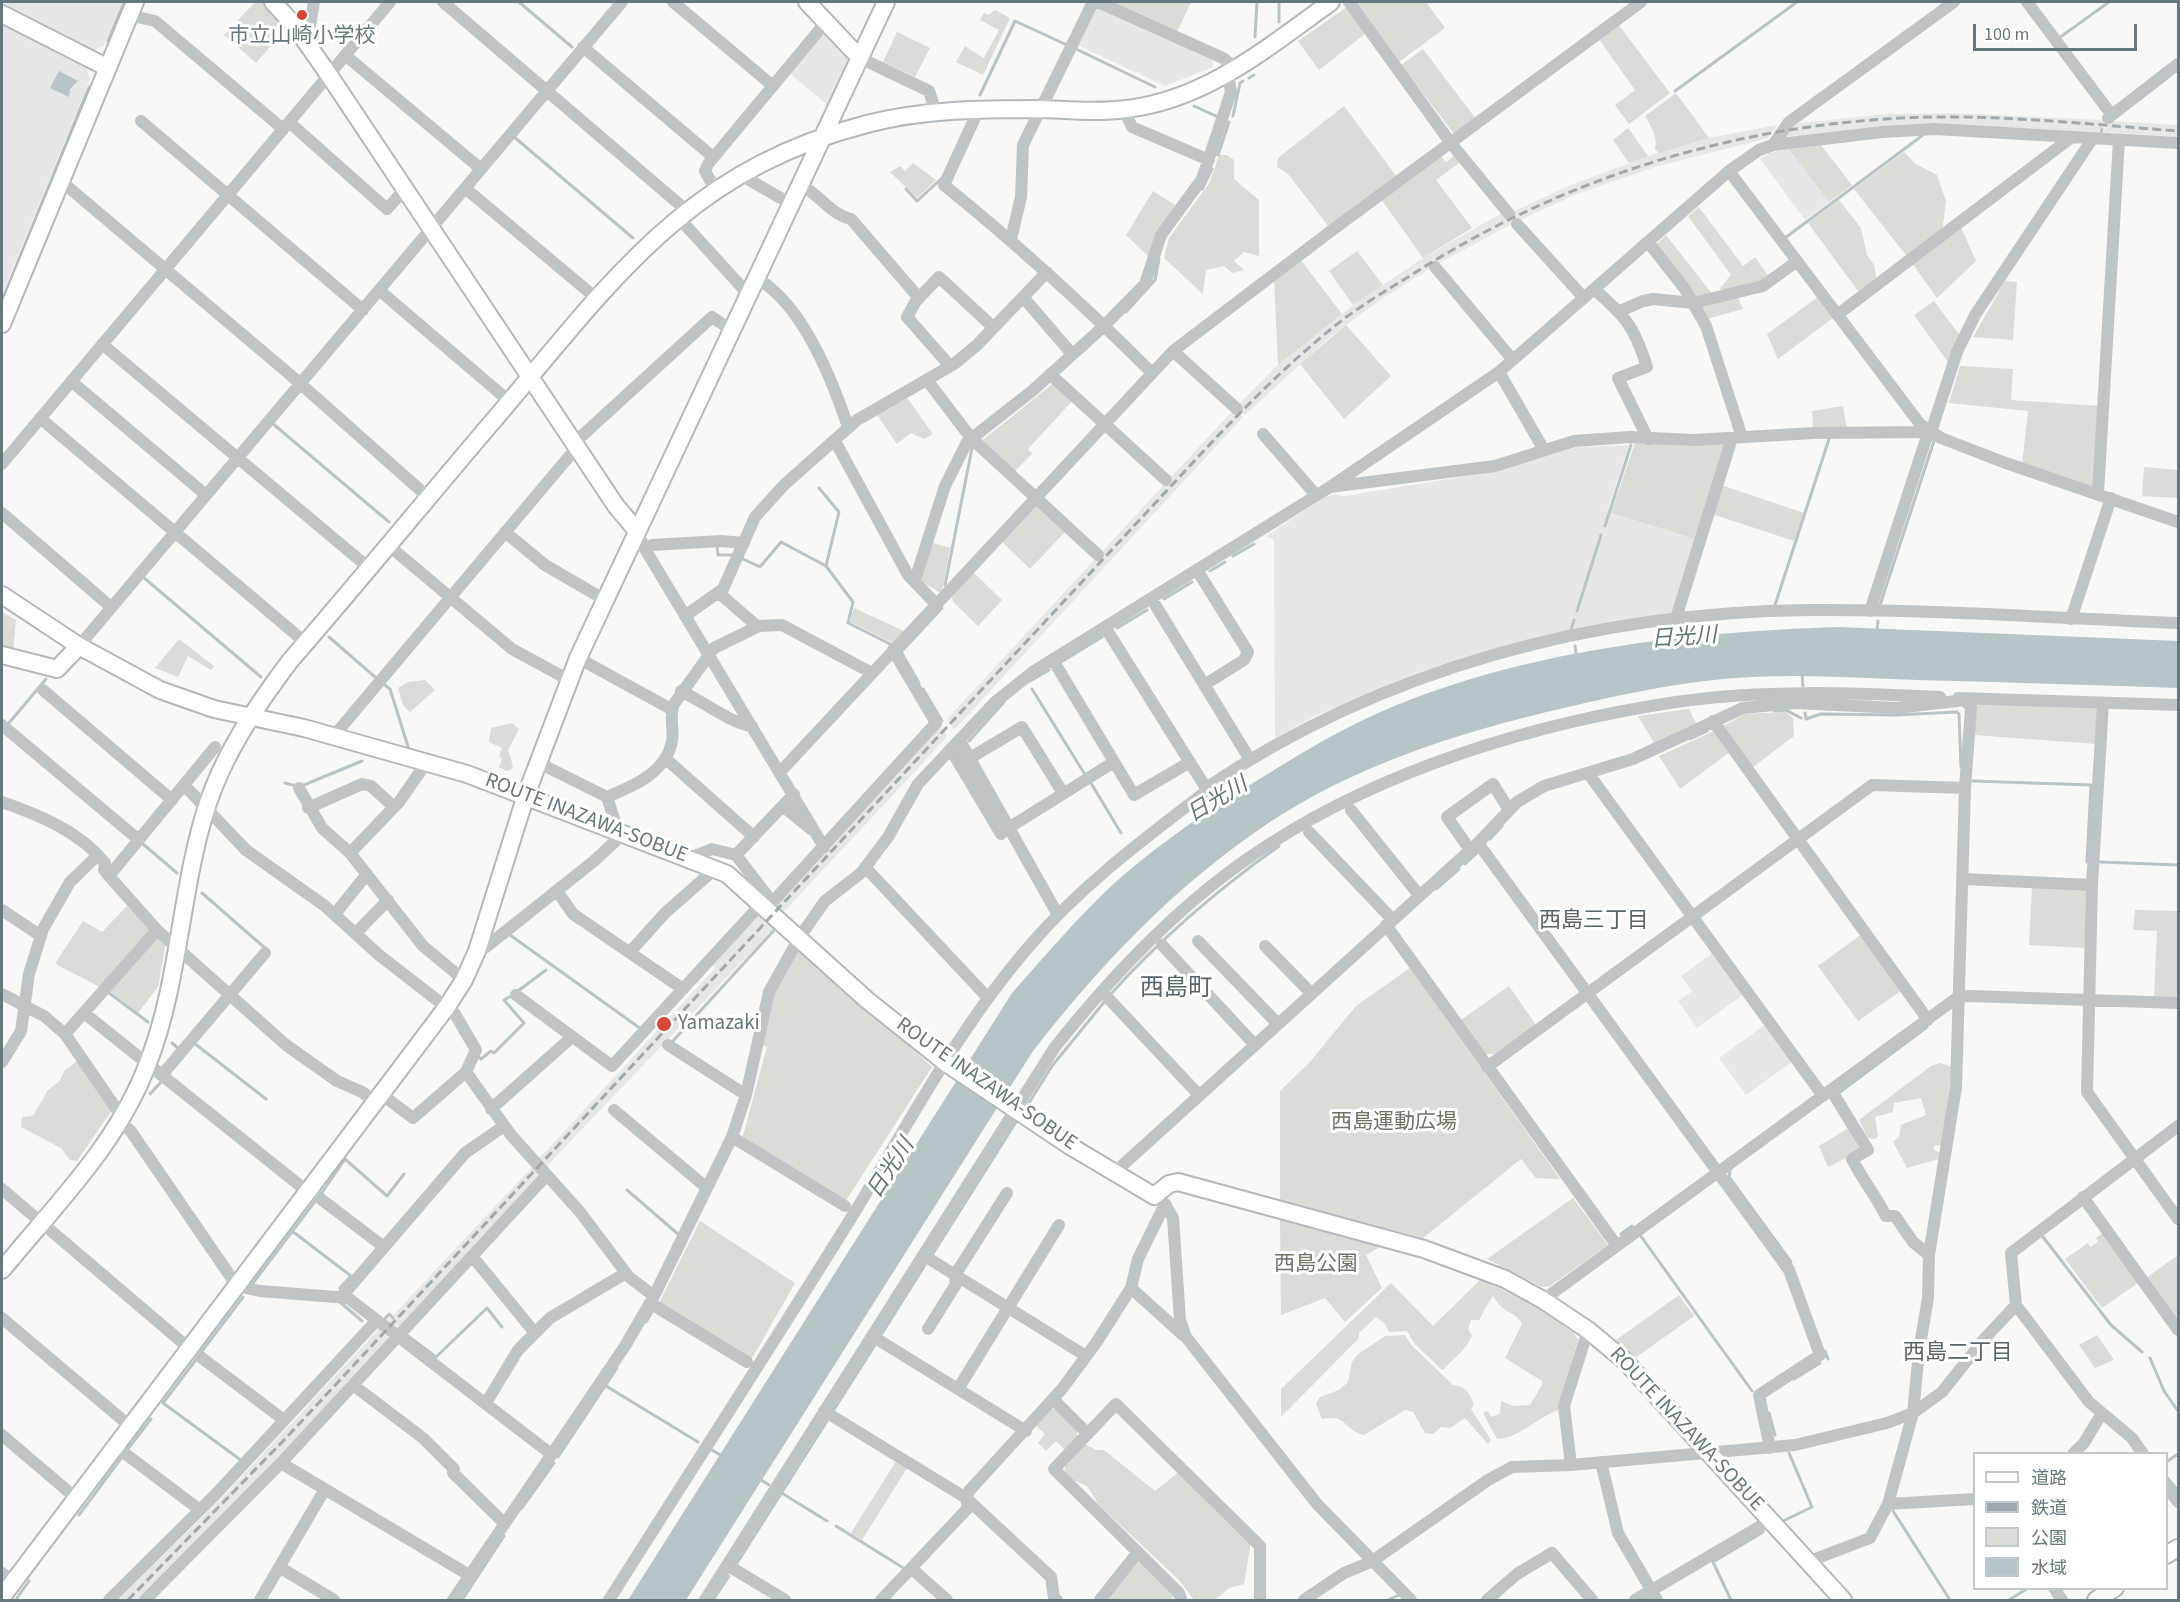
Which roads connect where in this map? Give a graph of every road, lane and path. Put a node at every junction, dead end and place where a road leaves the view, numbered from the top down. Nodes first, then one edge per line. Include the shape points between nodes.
1 (273, 2) edge
2 (314, 2) edge
3 (390, 2) edge
4 (443, 2) edge
5 (622, 2) edge
6 (673, 2) edge
7 (807, 2) edge
8 (886, 2) edge
9 (1093, 2) edge
10 (1098, 2) edge
11 (1331, 2) edge
12 (1349, 2) edge
13 (1641, 2) edge
14 (1954, 2) edge
15 (2027, 2) edge
16 (132, 8) edge
17 (2, 14) edge
18 (826, 22) junction
19 (307, 44) junction
20 (583, 47) junction
21 (345, 55) junction
22 (860, 58) junction
23 (2178, 64) edge
24 (108, 68) junction
25 (1232, 72) junction
26 (329, 75) junction
27 (773, 86) junction
28 (547, 90) junction
29 (979, 109) junction
30 (1041, 109) junction
31 (1124, 110) junction
32 (936, 112) junction
33 (141, 121) dead end
34 (286, 126) junction
35 (2072, 137) junction
36 (822, 138) junction
37 (2093, 138) junction
38 (2120, 140) junction
39 (1450, 142) junction
40 (2178, 143) edge
41 (1773, 145) junction
42 (713, 157) junction
43 (1209, 160) junction
44 (481, 169) junction
45 (1729, 171) junction
46 (739, 174) junction
47 (61, 181) junction
48 (801, 185) junction
49 (465, 188) junction
50 (405, 189) junction
51 (715, 189) junction
52 (227, 195) junction
53 (792, 204) junction
54 (682, 213) junction
55 (432, 228) junction
56 (1011, 239) junction
57 (1648, 242) junction
58 (1797, 262) junction
59 (1436, 267) dead end
60 (165, 269) junction
61 (1047, 272) junction
62 (756, 278) junction
63 (1594, 289) junction
64 (380, 290) junction
65 (748, 294) junction
66 (1023, 297) junction
67 (596, 298) junction
68 (919, 298) junction
69 (1584, 298) junction
70 (1693, 303) junction
71 (363, 310) junction
72 (1620, 311) junction
73 (1837, 315) junction
74 (2, 324) edge
75 (993, 327) junction
76 (1103, 327) junction
77 (731, 330) junction
78 (102, 344) junction
79 (1173, 351) junction
80 (1072, 354) junction
81 (1513, 360) junction
82 (950, 366) junction
83 (1499, 372) junction
84 (1152, 373) junction
85 (1050, 374) junction
86 (531, 376) junction
87 (927, 380) junction
88 (71, 381) junction
89 (299, 385) junction
90 (509, 401) junction
91 (1237, 409) dead end
92 (40, 418) junction
93 (1104, 424) junction
94 (848, 427) junction
95 (1931, 432) junction
96 (1263, 434) dead end
97 (1737, 437) junction
98 (971, 438) junction
99 (1648, 439) junction
100 (835, 441) junction
101 (576, 445) junction
102 (1544, 450) junction
103 (238, 458) junction
104 (2, 464) edge
105 (1166, 480) dead end
106 (1330, 487) junction
107 (2098, 493) junction
108 (206, 495) junction
109 (1316, 495) junction
110 (428, 497) junction
111 (1036, 498) junction
112 (2110, 498) junction
113 (2, 513) edge
114 (2178, 522) edge
115 (637, 531) junction
116 (175, 532) junction
117 (505, 532) junction
118 (744, 543) junction
119 (388, 545) junction
120 (645, 549) junction
121 (1098, 555) dead end
122 (369, 568) junction
123 (1197, 570) junction
124 (915, 580) junction
125 (720, 594) junction
126 (2, 595) edge
127 (450, 597) junction
128 (1151, 598) junction
129 (604, 600) junction
130 (936, 604) junction
131 (111, 608) junction
132 (1870, 611) junction
133 (685, 616) junction
134 (1676, 618) junction
135 (2072, 619) junction
136 (2178, 623) edge
137 (757, 626) junction
138 (1105, 627) junction
139 (306, 643) junction
140 (79, 646) junction
141 (893, 650) junction
142 (2, 655) edge
143 (709, 655) junction
144 (578, 658) junction
145 (1053, 660) junction
146 (872, 673) junction
147 (569, 680) junction
148 (1204, 685) junction
149 (43, 690) dead end
150 (681, 692) junction
151 (2103, 703) junction
152 (2178, 705) edge
153 (672, 710) junction
154 (251, 716) junction
155 (1713, 721) junction
156 (2, 725) edge
157 (752, 726) junction
158 (333, 737) junction
159 (956, 745) junction
160 (215, 747) dead end
161 (970, 758) junction
162 (1249, 758) junction
163 (666, 759) junction
164 (427, 762) junction
165 (537, 762) junction
166 (1114, 762) junction
167 (1190, 762) junction
168 (781, 771) junction
169 (1588, 773) junction
170 (184, 785) junction
171 (299, 788) dead end
172 (1206, 788) junction
173 (1965, 788) junction
174 (1063, 793) junction
175 (526, 795) junction
176 (794, 795) junction
177 (607, 797) junction
178 (172, 800) junction
179 (2, 802) edge
180 (207, 807) junction
181 (394, 807) junction
182 (784, 807) junction
183 (308, 808) junction
184 (1351, 810) dead end
185 (1509, 810) junction
186 (1005, 830) junction
187 (621, 832) junction
188 (1309, 832) dead end
189 (817, 835) junction
190 (754, 837) junction
191 (139, 840) junction
192 (1797, 840) junction
193 (1474, 846) junction
194 (824, 847) junction
195 (350, 853) junction
196 (98, 855) junction
197 (736, 855) junction
198 (689, 858) junction
199 (865, 867) junction
200 (715, 869) junction
201 (367, 874) junction
202 (109, 876) junction
203 (1963, 879) junction
204 (2092, 885) junction
205 (557, 891) junction
206 (1419, 895) junction
207 (388, 900) junction
208 (767, 904) junction
209 (2, 910) edge
210 (335, 914) junction
211 (1058, 915) junction
212 (1692, 916) junction
213 (1389, 922) junction
214 (157, 930) junction
215 (356, 933) junction
216 (41, 936) junction
217 (799, 938) junction
218 (1198, 941) dead end
219 (1162, 945) dead end
220 (1265, 946) dead end
221 (177, 948) junction
222 (477, 951) junction
223 (265, 952) dead end
224 (630, 952) junction
225 (464, 980) junction
226 (683, 989) junction
227 (1311, 993) junction
228 (1588, 993) junction
229 (2, 994) edge
230 (230, 994) junction
231 (516, 995) dead end
232 (988, 998) junction
233 (1108, 998) dead end
234 (1958, 998) junction
235 (2090, 1000) junction
236 (2178, 1003) edge
237 (26, 1006) junction
238 (446, 1008) junction
239 (84, 1013) junction
240 (1928, 1020) junction
241 (1277, 1023) junction
242 (65, 1034) junction
243 (572, 1037) junction
244 (1254, 1044) junction
245 (668, 1045) dead end
246 (2, 1062) edge
247 (148, 1064) junction
248 (947, 1064) junction
249 (1487, 1067) junction
250 (465, 1072) junction
251 (162, 1075) junction
252 (1827, 1093) junction
253 (746, 1095) junction
254 (1199, 1095) junction
255 (379, 1098) junction
256 (1014, 1108) junction
257 (491, 1109) junction
258 (614, 1110) dead end
259 (120, 1120) junction
260 (2178, 1125) edge
261 (504, 1126) junction
262 (732, 1137) junction
263 (2134, 1158) junction
264 (1115, 1172) junction
265 (1718, 1172) junction
266 (546, 1176) junction
267 (707, 1188) junction
268 (2, 1189) edge
269 (309, 1191) junction
270 (1007, 1192) dead end
271 (2083, 1197) junction
272 (1160, 1200) junction
273 (845, 1206) dead end
274 (2178, 1219) edge
275 (40, 1223) junction
276 (1059, 1225) dead end
277 (384, 1246) junction
278 (1617, 1246) junction
279 (923, 1255) junction
280 (1929, 1255) junction
281 (472, 1256) junction
282 (2, 1270) edge
283 (626, 1273) junction
284 (955, 1275) junction
285 (237, 1286) junction
286 (1131, 1287) junction
287 (342, 1296) junction
288 (652, 1299) junction
289 (1543, 1300) junction
290 (2016, 1305) junction
291 (1007, 1307) junction
292 (2, 1318) edge
293 (376, 1321) junction
294 (928, 1329) dead end
295 (1587, 1330) junction
296 (2178, 1330) edge
297 (535, 1333) junction
298 (872, 1336) junction
299 (398, 1337) junction
300 (1186, 1337) junction
301 (189, 1349) junction
302 (1086, 1356) junction
303 (747, 1362) dead end
304 (353, 1385) junction
305 (958, 1389) junction
306 (1053, 1399) junction
307 (486, 1403) junction
308 (824, 1411) junction
309 (1913, 1413) junction
310 (2102, 1413) junction
311 (284, 1420) junction
312 (130, 1426) junction
313 (1026, 1431) junction
314 (1088, 1434) junction
315 (2, 1435) edge
316 (115, 1446) junction
317 (1770, 1448) junction
318 (1707, 1451) junction
319 (2075, 1452) edge
320 (2142, 1452) edge
321 (551, 1454) junction
322 (1601, 1462) junction
323 (281, 1463) junction
324 (1571, 1465) junction
325 (325, 1489) junction
326 (2168, 1489) edge
327 (76, 1498) junction
328 (966, 1498) junction
329 (1973, 1499) edge
330 (2178, 1502) edge
331 (1888, 1504) junction
332 (200, 1510) junction
333 (1772, 1520) junction
334 (504, 1523) junction
335 (1138, 1552) junction
336 (1810, 1561) junction
337 (1371, 1562) junction
338 (728, 1564) junction
339 (279, 1567) junction
340 (912, 1569) junction
341 (469, 1575) junction
342 (7, 1577) edge
343 (2112, 1590) edge
344 (1655, 1596) edge
345 (2, 1597) edge
346 (108, 1600) edge
347 (145, 1600) edge
348 (260, 1600) edge
349 (334, 1600) edge
350 (453, 1600) edge
351 (609, 1600) edge
352 (705, 1600) edge
353 (785, 1600) edge
354 (881, 1600) edge
355 (947, 1600) edge
356 (1054, 1600) edge
357 (1100, 1600) edge
358 (1181, 1600) edge
359 (1260, 1600) edge
360 (1304, 1600) edge
361 (1411, 1600) edge
362 (1486, 1600) edge
363 (1592, 1600) edge
364 (1635, 1600) edge
365 (1843, 1600) edge
366 (2096, 1600) edge

1 - 19 street
2 - 19 street
3 - 21 street
4 - 28 street
5 - 20 street
6 - 27 street
7 - 18 street
8 - 22 street
9 - 30 street
10 - 25 street via 1223,58
11 - 25 street
12 - 39 street
13 - 39 street
14 - 41 street via 1790,122
15 - 23 street via 2109,116
16 - 24 street
16 - 34 street via 155,21
17 - 24 street
18 - 22 street
18 - 27 street
19 - 26 street
20 - 28 street
20 - 42 street
21 - 26 street
21 - 44 street
22 - 32 street via 929,91
22 - 36 street
24 - 47 street
25 - 31 street via 1172,99
25 - 43 street via 1231,93
26 - 34 street
26 - 50 street
27 - 42 street
28 - 44 street
28 - 54 street
29 - 30 street
29 - 32 street
29 - 56 street via 944,185
30 - 31 street
30 - 56 street via 1023,145 1021,197
31 - 43 street via 1132,127
32 - 36 street via 866,124
33 - 52 street
34 - 50 street via 387,209
34 - 52 street
35 - 37 street
35 - 41 street via 1935,129
35 - 73 street
36 - 46 street
36 - 48 street
37 - 38 street
37 - 95 street via 1975,315 1957,352
38 - 40 street
38 - 107 street
39 - 69 street
39 - 79 street
41 - 45 street
42 - 51 street via 705,171
43 - 76 street via 1202,179 1161,235 1145,284
44 - 49 street
45 - 57 street
45 - 58 street
46 - 51 street
46 - 53 street
47 - 60 street
47 - 74 street
48 - 53 street
48 - 68 street via 841,217 851,219
49 - 55 street
49 - 67 street
50 - 55 street
51 - 54 street
52 - 60 street
52 - 71 street
53 - 62 street
54 - 65 street
54 - 67 street via 630,260
55 - 64 street
55 - 86 street
56 - 61 street
57 - 63 street
57 - 70 street
58 - 70 street via 1763,286
58 - 73 street
59 - 81 street
60 - 78 street
60 - 89 street
61 - 66 street
61 - 76 street
62 - 65 street
62 - 94 street via 771,286 807,334 836,388
63 - 69 street
63 - 72 street
64 - 71 street
64 - 90 street
65 - 77 street
66 - 75 street
66 - 80 street
67 - 86 street
68 - 75 street via 939,277
68 - 82 street via 907,317
69 - 81 street
70 - 72 street via 1653,299
70 - 97 street via 1706,326
71 - 89 street
72 - 99 street via 1636,333 1647,367 1618,378
73 - 95 street via 1920,424
75 - 82 street
76 - 80 street
76 - 84 street
77 - 101 street via 712,317
77 - 115 street
78 - 88 street
78 - 103 street
79 - 84 street
79 - 91 street
80 - 85 street
81 - 83 street
82 - 87 street
83 - 102 street
83 - 106 street
84 - 93 street
85 - 93 street
85 - 98 street
86 - 90 street
86 - 101 street
87 - 94 street
87 - 98 street
88 - 92 street
88 - 108 street
89 - 103 street
89 - 110 street
90 - 110 street
92 - 104 street
92 - 116 street
93 - 105 street
93 - 111 street
94 - 100 street
95 - 97 street
95 - 107 street via 2003,462
95 - 132 street
96 - 109 street
97 - 99 street
97 - 134 street
98 - 111 street
98 - 124 street via 945,486
99 - 102 street via 1574,441
100 - 118 street via 754,517
100 - 124 street via 908,575
101 - 115 street
101 - 117 street
102 - 106 street via 1495,466
103 - 108 street
103 - 122 street
106 - 109 street
107 - 112 street
108 - 116 street
109 - 123 street
110 - 119 street
111 - 121 street
111 - 130 street
112 - 114 street
112 - 135 street
113 - 131 street
115 - 120 street
115 - 129 street
116 - 131 street
116 - 139 street
117 - 127 street
117 - 129 street via 545,565
118 - 120 street via 652,545
118 - 125 street
119 - 122 street
119 - 127 street
120 - 133 street
122 - 139 street
123 - 128 street
123 - 148 street via 1248,652 1244,660
124 - 130 street
125 - 133 street
125 - 137 street
126 - 140 street, ROUTE INAZAWA-SOBUE
127 - 147 street via 512,650
127 - 158 street
128 - 138 street
128 - 148 street
129 - 144 street
130 - 141 street
131 - 140 street
132 - 134 street via 1807,610
132 - 135 street
133 - 143 street
134 - 162 street via 1613,628 1447,669 1360,701
135 - 136 street
137 - 143 street via 720,644
137 - 146 street via 782,625
138 - 145 street
138 - 167 street
139 - 154 street
140 - 142 street via 57,669
140 - 154 street, ROUTE INAZAWA-SOBUE via 160,690 214,709
141 - 146 street
141 - 194 street via 936,723
143 - 150 street
143 - 157 street
144 - 147 street
144 - 153 street
145 - 159 street via 994,703
145 - 166 street
146 - 168 street
147 - 165 street
148 - 162 street
149 - 178 street
150 - 153 street
150 - 157 street via 740,725
151 - 152 street
151 - 204 street
151 - 256 street via 1816,692 1747,696 1676,702 1478,747 1402,776 1319,816 1238,866 1174,919 1095,997
153 - 163 street via 672,741
154 - 158 street, ROUTE INAZAWA-SOBUE
154 - 180 street
155 - 169 street via 1633,759
155 - 173 street via 1743,708 1795,703 1897,708 1965,700 1971,708
155 - 192 street
156 - 191 street
157 - 168 street
158 - 164 street, ROUTE INAZAWA-SOBUE
159 - 161 street
159 - 186 street
159 - 199 street via 918,784 888,837
160 - 170 street
161 - 174 street via 1022,728
161 - 186 street
162 - 172 street
163 - 177 street via 636,785
163 - 190 street
164 - 175 street, ROUTE INAZAWA-SOBUE
164 - 181 street
165 - 175 street
165 - 177 street
166 - 167 street via 1134,795
166 - 174 street
167 - 172 street
168 - 176 street
169 - 185 street via 1544,786
169 - 212 street
170 - 178 street
170 - 180 street
171 - 183 street
172 - 211 street via 1122,856
173 - 192 street via 1872,785
173 - 203 street
174 - 186 street
175 - 187 street, ROUTE INAZAWA-SOBUE
175 - 222 street
176 - 182 street
176 - 189 street
177 - 187 street
178 - 191 street
179 - 196 street via 58,826
180 - 210 street via 246,849
180 - 221 street
181 - 183 street via 371,786 362,784
181 - 195 street
182 - 189 street
182 - 190 street
183 - 195 street via 322,828
184 - 206 street
185 - 193 street
185 - 193 street via 1493,784 1447,817
186 - 211 street via 1010,832
187 - 198 street, ROUTE INAZAWA-SOBUE
187 - 205 street
188 - 213 street
189 - 194 street
190 - 197 street
191 - 202 street
192 - 212 street
192 - 240 street
193 - 206 street
193 - 228 street
194 - 208 street
195 - 201 street
196 - 202 street
196 - 216 street via 70,882
197 - 198 street via 711,849
197 - 208 street
198 - 200 street, ROUTE INAZAWA-SOBUE
199 - 217 street via 825,901
199 - 232 street
200 - 208 street, ROUTE INAZAWA-SOBUE
200 - 224 street via 665,913
201 - 207 street
201 - 210 street
202 - 214 street
203 - 204 street
203 - 234 street
204 - 235 street
205 - 222 street
205 - 224 street via 573,914
206 - 213 street
207 - 215 street
207 - 225 street via 423,945
208 - 217 street, ROUTE INAZAWA-SOBUE
208 - 226 street
209 - 216 street
210 - 215 street
211 - 232 street
212 - 228 street
212 - 252 street
213 - 227 street
213 - 249 street
214 - 221 street
214 - 239 street
215 - 238 street
216 - 237 street via 29,974
217 - 248 street, ROUTE INAZAWA-SOBUE
217 - 253 street via 769,992
218 - 241 street
219 - 244 street
220 - 227 street
221 - 230 street
221 - 247 street via 167,1001
222 - 225 street
223 - 230 street
224 - 226 street
225 - 238 street
226 - 243 street via 612,1066
227 - 241 street
228 - 249 street
228 - 265 street
229 - 237 street
230 - 251 street
230 - 255 street via 286,1044 337,1081
231 - 243 street
232 - 248 street
233 - 254 street
234 - 235 street
234 - 240 street
234 - 280 street via 1956,1087
235 - 236 street
235 - 263 street via 2087,1092
237 - 242 street
237 - 246 street via 21,1031
238 - 250 street via 455,1014 476,1050
238 - 255 street
239 - 242 street
239 - 247 street
240 - 252 street
241 - 244 street
242 - 259 street
243 - 257 street
244 - 254 street
245 - 253 street
247 - 251 street
247 - 259 street
248 - 256 street, ROUTE INAZAWA-SOBUE
248 - 351 street
249 - 278 street
250 - 255 street via 413,1118
250 - 257 street
251 - 269 street
252 - 265 street
252 - 280 street via 1868,1150 1852,1159 1864,1183 1886,1216 1895,1216 1913,1242
253 - 262 street
254 - 264 street
255 - 269 street
256 - 264 street, ROUTE INAZAWA-SOBUE
256 - 279 street
257 - 261 street
258 - 267 street
259 - 275 street via 95,1159
259 - 285 street
260 - 263 street
261 - 266 street
261 - 277 street via 465,1153
262 - 267 street
262 - 273 street
263 - 271 street
263 - 274 street
264 - 272 street, ROUTE INAZAWA-SOBUE
265 - 278 street
265 - 317 street via 1789,1270 1820,1355 1759,1395
266 - 281 street
266 - 283 street via 580,1212
267 - 288 street
268 - 275 street
269 - 277 street
269 - 285 street
270 - 284 street
271 - 290 street via 2011,1253
271 - 296 street
272 - 286 street
272 - 289 street, ROUTE INAZAWA-SOBUE via 1169,1184 1178,1182 1424,1249 1505,1279
272 - 300 street via 1173,1218 1180,1320
275 - 282 street
275 - 301 street
276 - 291 street
277 - 287 street
278 - 289 street
279 - 284 street
279 - 298 street
280 - 309 street via 1928,1298
281 - 297 street
281 - 299 street
283 - 288 street
283 - 297 street via 550,1318
284 - 291 street
284 - 294 street via 956,1284
285 - 287 street
285 - 301 street
286 - 300 street
286 - 302 street
287 - 293 street
288 - 303 street
288 - 321 street via 625,1346
289 - 295 street, ROUTE INAZAWA-SOBUE
290 - 309 street via 1942,1392
290 - 310 street via 2089,1402
291 - 302 street
291 - 305 street
292 - 312 street
293 - 299 street
293 - 311 street
295 - 318 street, ROUTE INAZAWA-SOBUE via 1625,1361
295 - 324 street via 1563,1406
297 - 307 street via 518,1350
298 - 305 street
298 - 308 street
299 - 304 street
299 - 307 street
300 - 337 street via 1317,1504
301 - 311 street
301 - 312 street
302 - 306 street
304 - 323 street
304 - 334 street via 423,1438
305 - 313 street
306 - 313 street
306 - 314 street
307 - 321 street
308 - 328 street
308 - 338 street
309 - 317 street via 1887,1423
309 - 331 street
310 - 319 street
310 - 320 street via 2132,1438
311 - 332 street
312 - 316 street
313 - 328 street
314 - 335 street via 1054,1469
314 - 359 street via 1116,1404 1260,1546
315 - 327 street
316 - 327 street
316 - 332 street
317 - 318 street
318 - 322 street
318 - 333 street, ROUTE INAZAWA-SOBUE
321 - 334 street
322 - 324 street
322 - 344 street via 1618,1533
323 - 325 street
323 - 347 street
324 - 337 street via 1512,1467
325 - 339 street
325 - 341 street
326 - 330 street
327 - 342 street
328 - 340 street via 968,1508
328 - 356 street via 1051,1577
329 - 331 street
331 - 336 street via 1870,1538
332 - 346 street
333 - 336 street, ROUTE INAZAWA-SOBUE
333 - 344 street
334 - 341 street
335 - 357 street
335 - 358 street via 1179,1593
336 - 365 street, ROUTE INAZAWA-SOBUE
337 - 360 street via 1344,1572
337 - 361 street
338 - 352 street
338 - 353 street
339 - 348 street
339 - 349 street
340 - 354 street
340 - 355 street
341 - 350 street
342 - 345 street
343 - 366 street
344 - 364 street
362 - 363 street via 1517,1574 1552,1553

